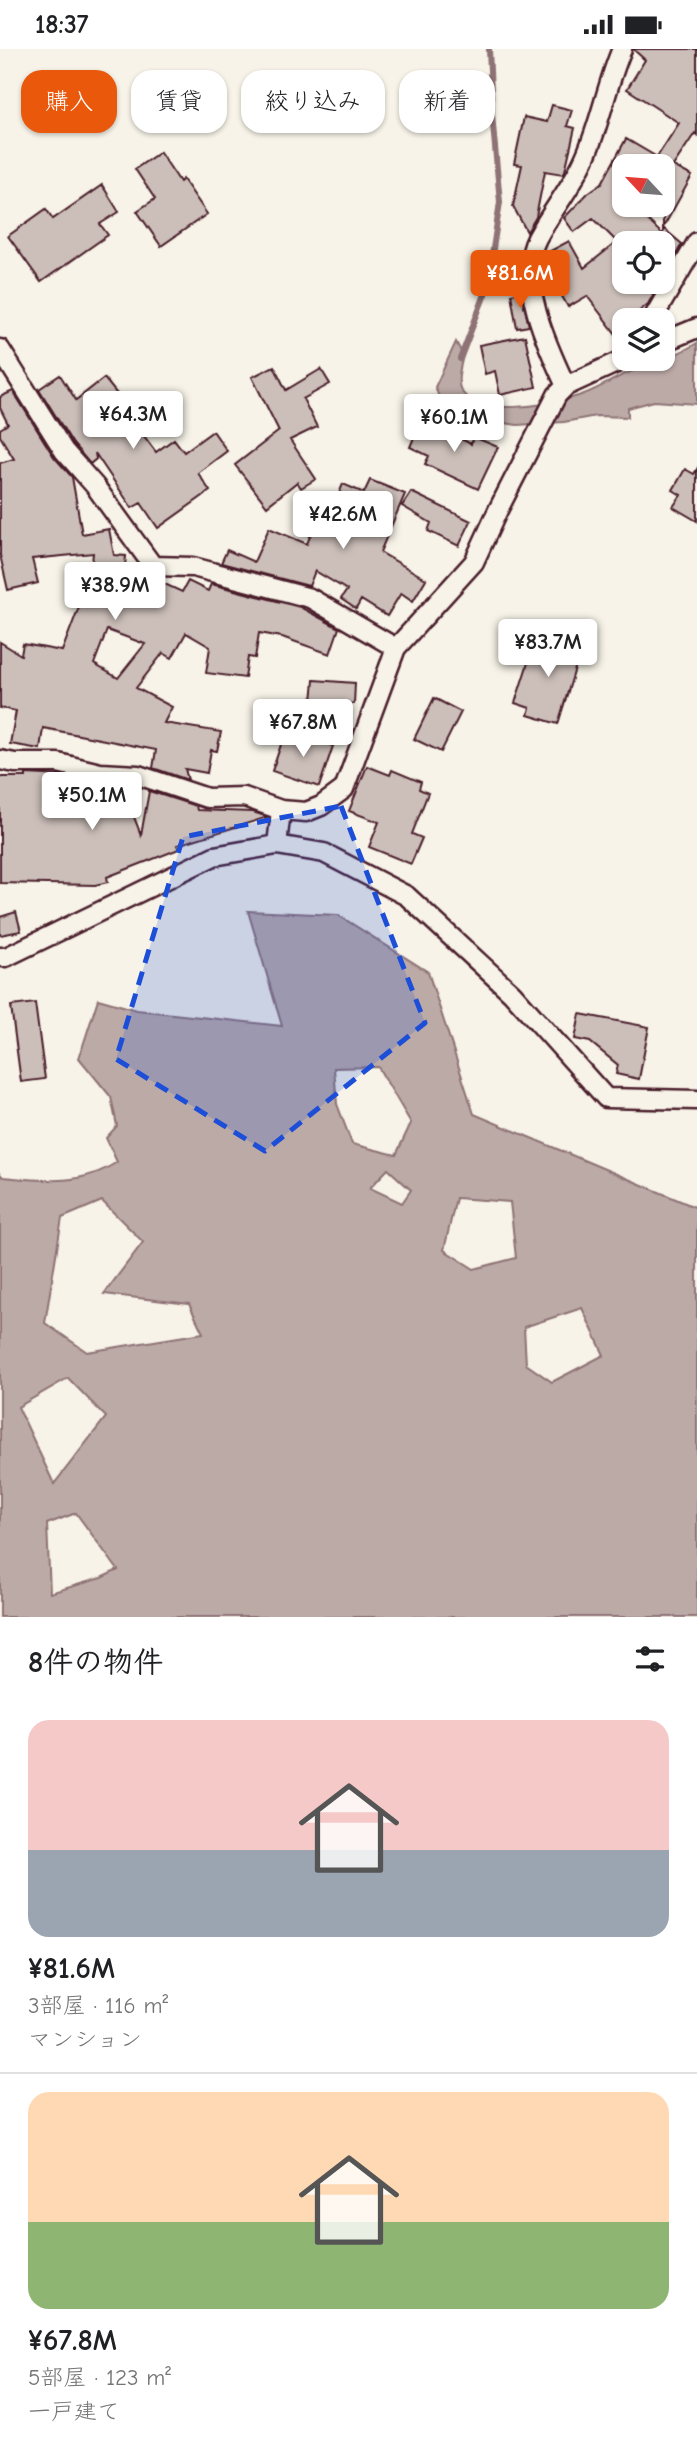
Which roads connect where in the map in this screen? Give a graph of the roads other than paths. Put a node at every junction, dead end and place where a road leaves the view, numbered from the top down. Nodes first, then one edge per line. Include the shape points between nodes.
1 (622, 49) edge
2 (697, 242) edge
3 (659, 308) edge
4 (697, 328) edge
5 (675, 337) edge
6 (0, 349) edge
7 (612, 366) edge
8 (561, 391) junction
9 (396, 648) junction
10 (0, 760) edge
11 (281, 810) junction
12 (277, 845) junction
13 (0, 957) edge
14 (697, 1100) edge

1 - 8 street via 587,154 536,241 530,277 542,336
2 - 3 street
4 - 5 street
6 - 9 street via 64,451 96,486 153,566 193,568 310,598
7 - 8 street
8 - 9 street via 474,562
9 - 11 street via 344,789 306,813
10 - 11 street via 138,775 207,798 244,797
11 - 12 street
12 - 13 street via 214,856
12 - 14 street via 324,852 407,896 512,993 606,1098

